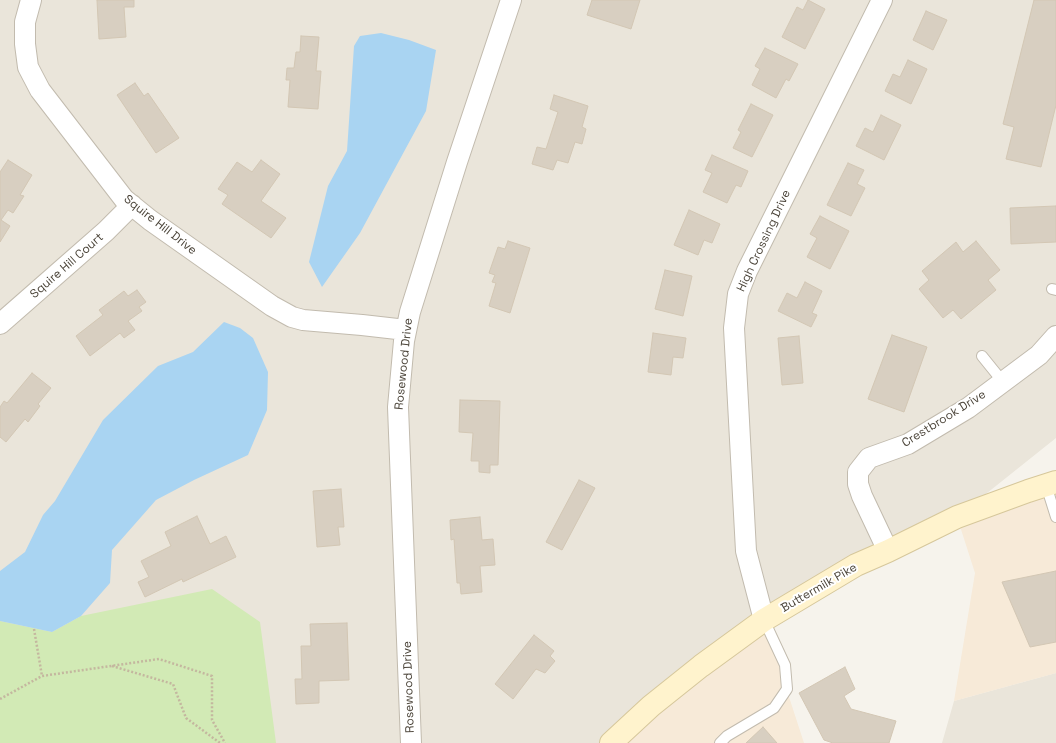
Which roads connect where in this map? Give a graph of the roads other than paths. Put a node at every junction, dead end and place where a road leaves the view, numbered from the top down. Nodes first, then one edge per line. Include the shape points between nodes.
1 (31, 0) edge
2 (511, 0) edge
3 (882, 0) edge
4 (132, 205) junction
5 (0, 324) edge
6 (406, 330) junction
7 (1056, 336) edge
8 (982, 356) dead end
9 (1003, 382) junction
10 (1051, 484) edge
11 (1056, 516) edge
12 (888, 551) junction
13 (764, 620) junction
14 (412, 743) edge
15 (612, 743) edge
16 (720, 743) edge

1 - 4 street, Squire Hill Drive via 25,22 28,67 40,90 124,199
2 - 6 street, Rosewood Drive
3 - 13 street, High Crossing Drive via 738,294 734,328 746,551
4 - 5 street, Squire Hill Court
4 - 6 street, Squire Hill Drive via 272,306 292,317
6 - 14 street, Rosewood Drive via 398,407
7 - 9 street, Crestbrook Drive via 1039,356
8 - 9 lane
9 - 12 street, Crestbrook Drive via 968,408 908,444 869,458 858,472 862,496
10 - 11 lane
10 - 12 main road, Buttermilk Pike via 957,517
12 - 13 main road, Buttermilk Pike via 856,565
13 - 15 main road, Buttermilk Pike via 651,706
13 - 16 lane via 784,665 787,689 774,708 727,736

